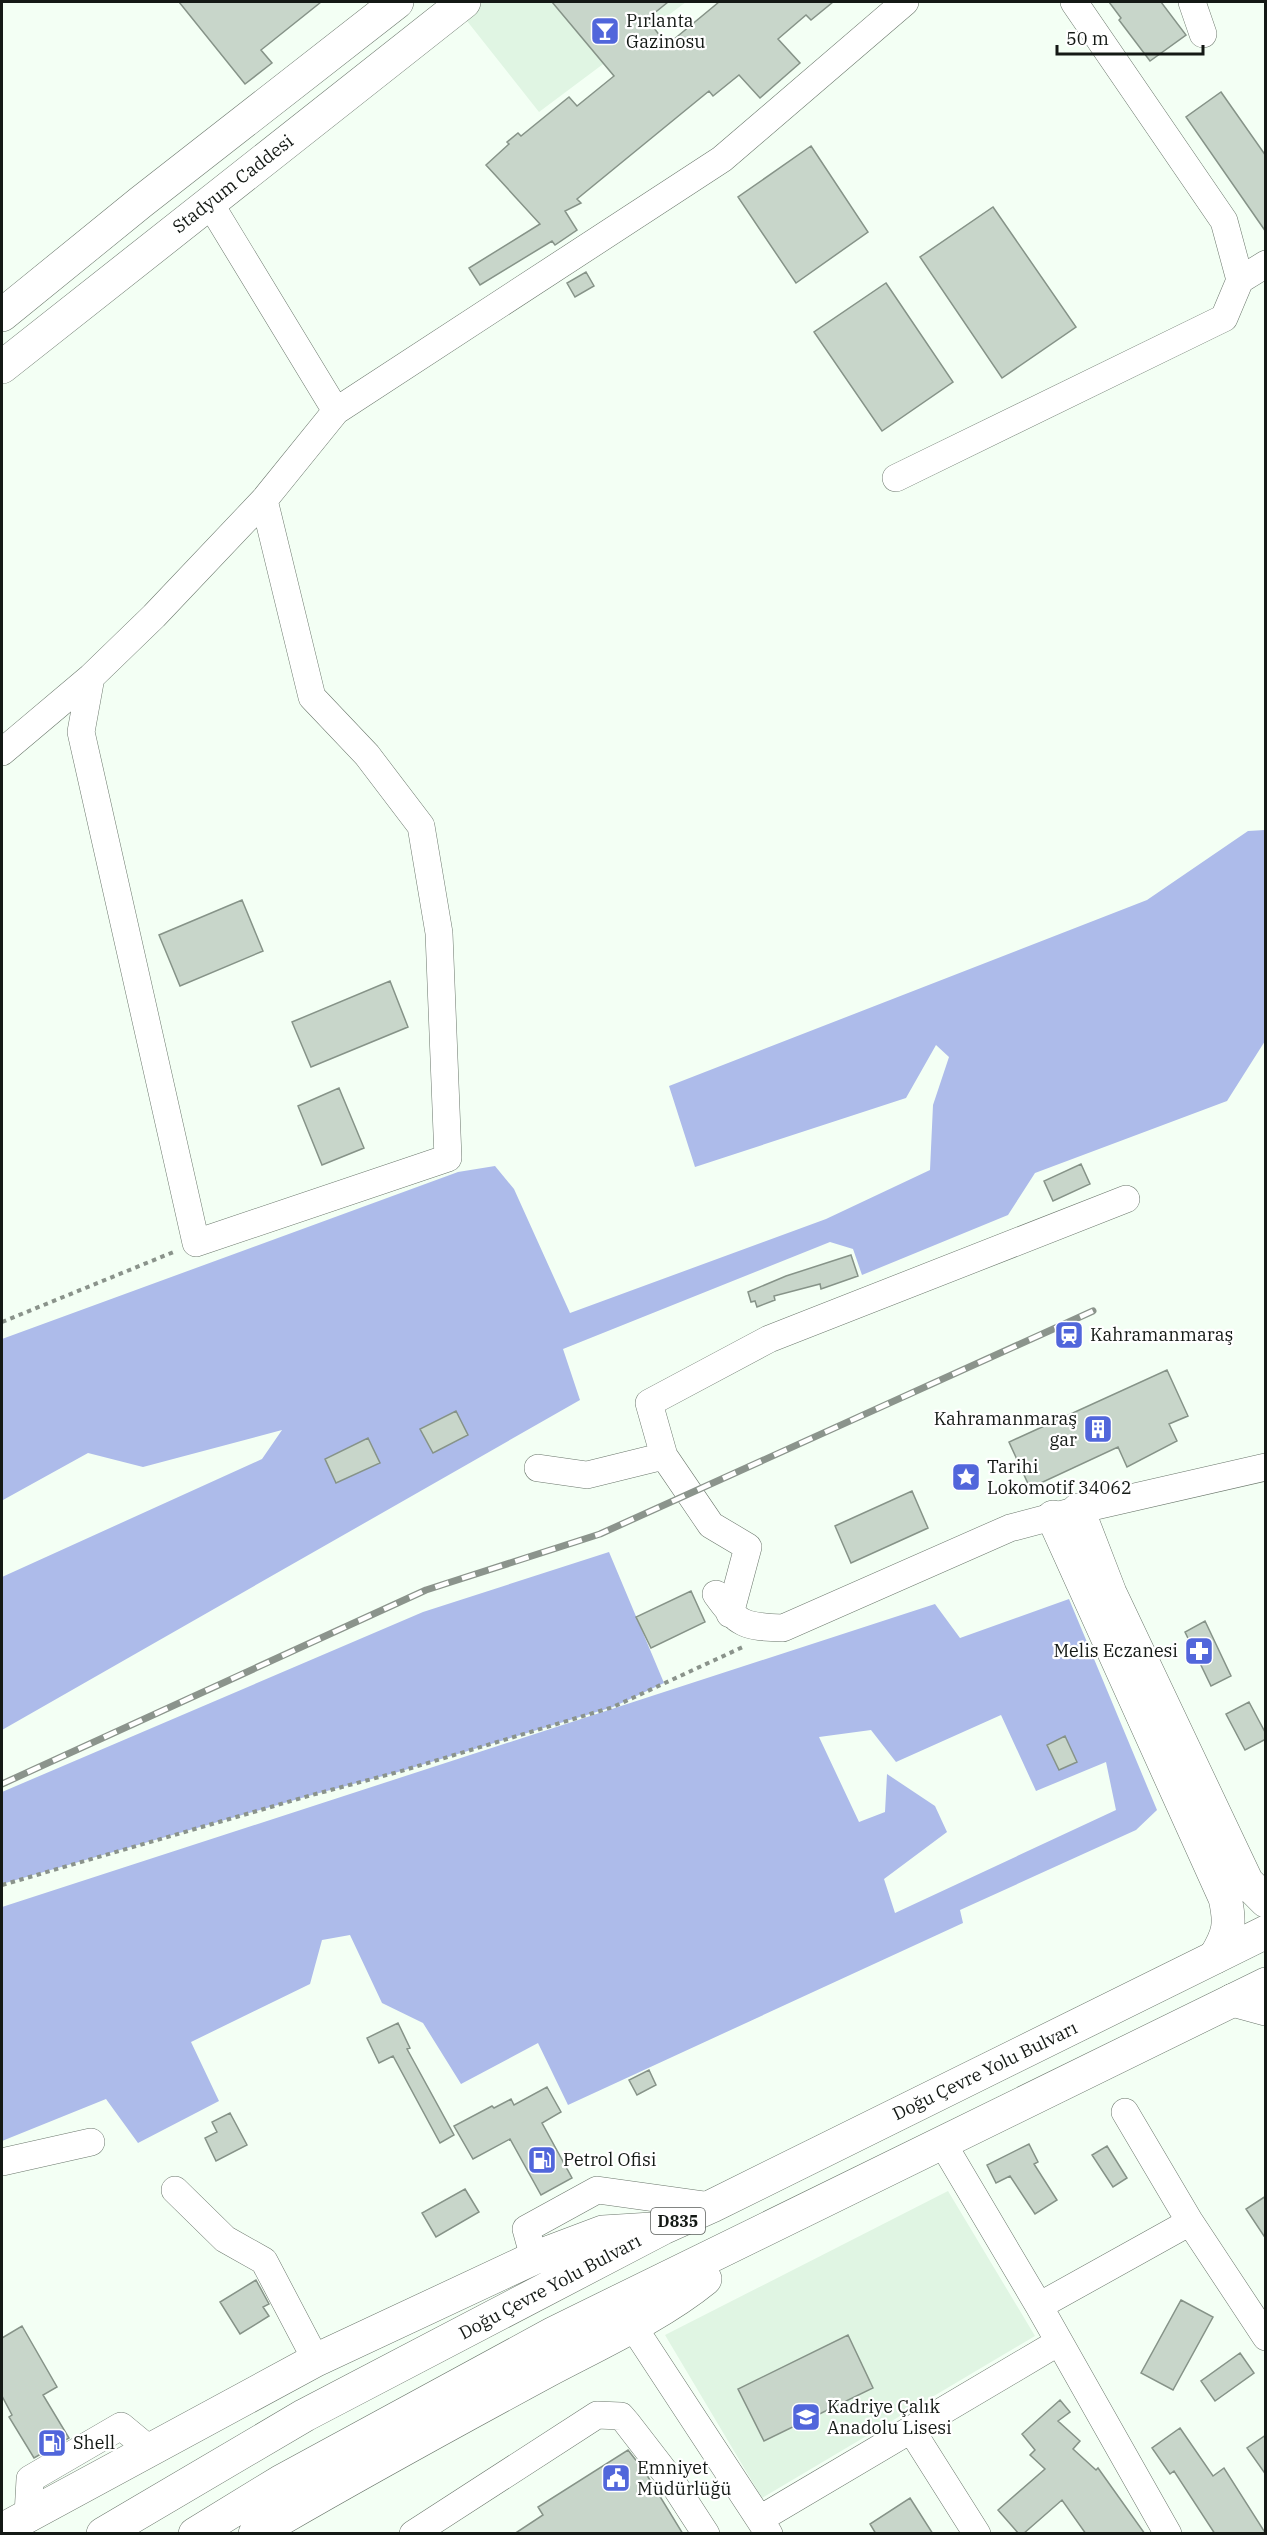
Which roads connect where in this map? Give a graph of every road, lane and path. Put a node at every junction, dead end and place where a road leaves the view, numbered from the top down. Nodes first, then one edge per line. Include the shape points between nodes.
1 (397, 2) edge
2 (464, 2) edge
3 (905, 2) edge
4 (1074, 2) edge
5 (1192, 2) edge
6 (1203, 34) dead end
7 (209, 202) junction
8 (1266, 264) edge
9 (1240, 280) junction
10 (2, 315) edge
11 (2, 367) edge
12 (336, 411) junction
13 (896, 478) dead end
14 (264, 500) junction
15 (92, 677) junction
16 (2, 752) edge
17 (1126, 1199) dead end
18 (196, 1243) junction
19 (2, 1322) edge
20 (664, 1456) junction
21 (1266, 1467) edge
22 (538, 1468) dead end
23 (1065, 1514) junction
24 (783, 1628) junction
25 (2, 1885) edge
26 (1266, 1901) edge
27 (1266, 1932) edge
28 (1215, 1956) junction
29 (1266, 1984) edge
30 (1233, 2000) junction
31 (1266, 2009) edge
32 (1125, 2112) dead end
33 (91, 2142) dead end
34 (943, 2144) junction
35 (2, 2162) edge
36 (175, 2190) dead end
37 (712, 2206) junction
38 (1190, 2222) junction
39 (663, 2228) junction
40 (736, 2245) junction
41 (534, 2258) junction
42 (1040, 2306) junction
43 (632, 2325) junction
44 (1266, 2337) edge
45 (1059, 2342) junction
46 (316, 2361) junction
47 (912, 2431) junction
48 (15, 2523) edge
49 (764, 2526) edge
50 (103, 2534) edge
51 (195, 2534) edge
52 (255, 2534) edge
53 (413, 2534) edge
54 (706, 2534) edge
55 (977, 2534) edge
56 (1168, 2534) edge

1 - 10 main road
2 - 7 main road, Stadyum Caddesi
3 - 12 street via 722,159
4 - 9 street via 1224,221
5 - 6 street
7 - 11 main road, Stadyum Caddesi
7 - 12 street
8 - 9 street
9 - 13 street via 1224,318
12 - 14 street
14 - 15 street
14 - 18 street via 312,697 368,755 421,826 440,933 448,1158
15 - 16 street
15 - 18 street via 81,732
17 - 20 street via 769,1339 649,1403
18 - 19 path
20 - 22 street via 587,1475
20 - 24 street via 711,1525 748,1547 723,1604 751,1627
21 - 23 street
23 - 24 street via 1010,1528
23 - 26 main road via 1110,1593 1247,1882
23 - 28 main road via 1225,1898 1230,1918 1226,1939
24 - 25 path via 613,1707
27 - 28 main road, Doğu Çevre Yolu Bulvarı / D835
28 - 37 main road, Doğu Çevre Yolu Bulvarı / D835
29 - 30 main road, D835
30 - 31 main road
30 - 34 main road, D835
32 - 38 street
33 - 35 street
34 - 40 main road, D835
34 - 42 street
36 - 46 street via 225,2240 264,2261
37 - 39 main road, Doğu Çevre Yolu Bulvarı / D835
37 - 41 street via 597,2190 526,2229
38 - 42 street
38 - 44 street
39 - 41 main road via 603,2232
39 - 50 main road, Doğu Çevre Yolu Bulvarı / D835 via 305,2415
40 - 43 main road via 718,2268 694,2288
40 - 51 main road, D835 via 554,2333 280,2482
41 - 46 main road
42 - 45 street
43 - 49 street
43 - 52 main road
45 - 47 street
45 - 56 street
46 - 48 main road
47 - 49 street
47 - 55 street
53 - 54 street via 597,2415 621,2416 671,2480

